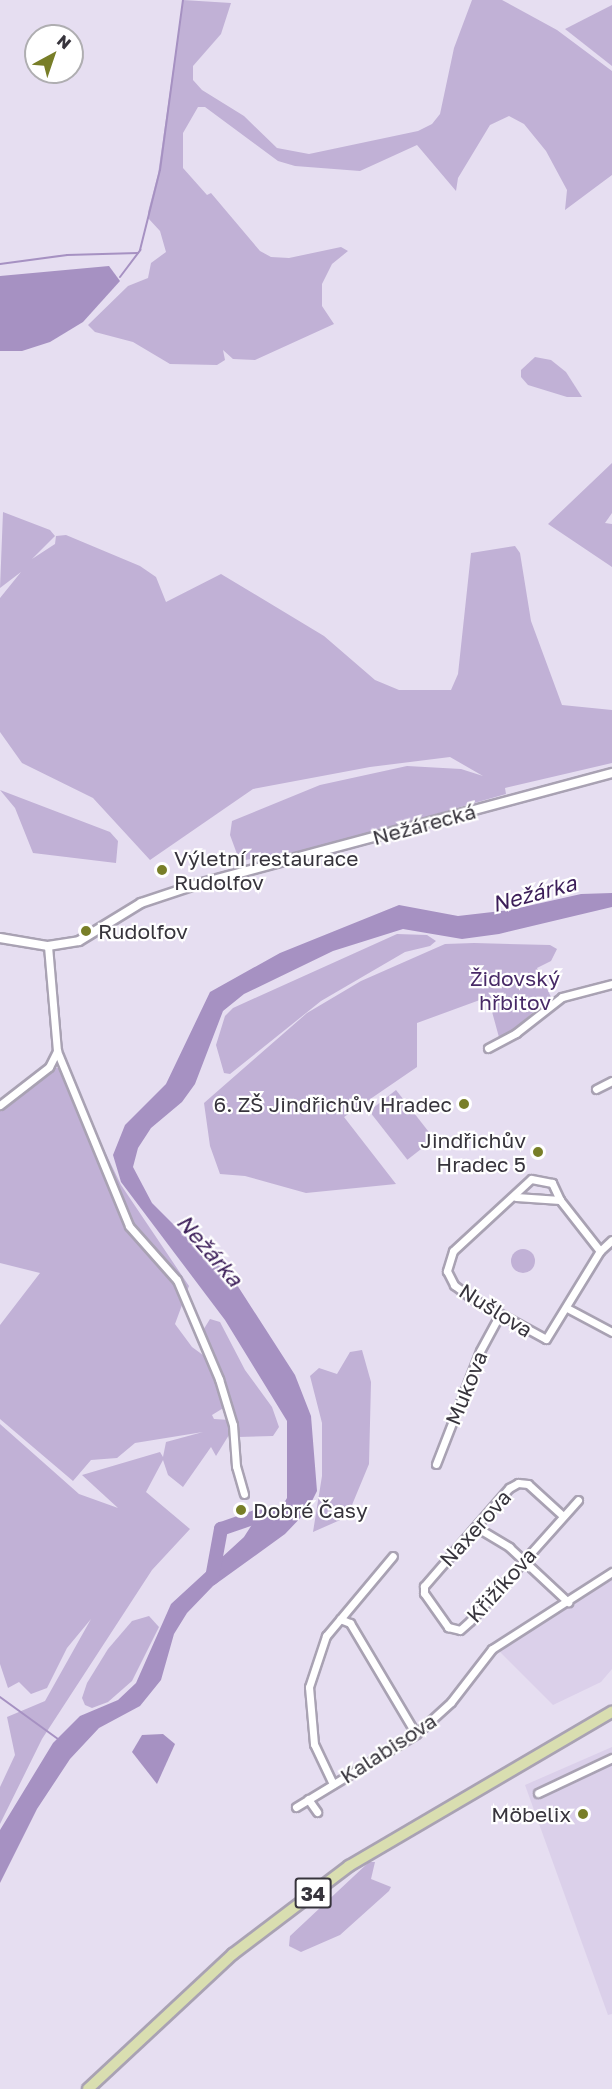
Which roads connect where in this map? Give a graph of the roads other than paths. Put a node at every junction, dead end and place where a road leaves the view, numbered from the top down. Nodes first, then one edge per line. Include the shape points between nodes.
1 (612, 773) edge
2 (0, 938) edge
3 (48, 946) junction
4 (612, 984) edge
5 (488, 1048) dead end
6 (57, 1051) junction
7 (612, 1081) edge
8 (596, 1089) dead end
9 (0, 1105) edge
10 (516, 1197) junction
11 (560, 1200) junction
12 (612, 1240) edge
13 (600, 1251) junction
14 (567, 1308) junction
15 (500, 1314) junction
16 (612, 1332) edge
17 (436, 1464) dead end
18 (244, 1494) dead end
19 (578, 1500) dead end
20 (563, 1516) junction
21 (476, 1527) junction
22 (393, 1556) dead end
23 (523, 1561) junction
24 (612, 1572) edge
25 (423, 1593) joint
26 (568, 1602) junction
27 (340, 1619) junction
28 (612, 1712) edge
29 (612, 1719) edge
30 (416, 1734) junction
31 (567, 1738) junction
32 (612, 1758) edge
33 (333, 1784) junction
34 (538, 1793) dead end
35 (308, 1799) junction
36 (296, 1807) dead end
37 (317, 1812) dead end
38 (88, 2089) edge

1 - 3 street, Nežárecká via 198,884 141,903 79,940
2 - 3 street, Nežárecká
3 - 6 street
4 - 5 street via 562,997 516,1033
6 - 9 street via 49,1067
6 - 18 street via 129,1226 177,1280 219,1379 233,1425 236,1466
7 - 8 street
10 - 11 street
10 - 11 street, Nušlova via 527,1182 539,1179 552,1184
10 - 15 street, Nušlova via 453,1251 447,1265 454,1286
11 - 13 street
12 - 13 street
13 - 14 street
14 - 15 street, Nušlova via 546,1339
14 - 16 street
15 - 17 street, Mukova via 480,1351
19 - 20 street, Křižíkova
20 - 21 street, Naxerova via 528,1484 518,1483
20 - 23 street, Křižíkova
21 - 23 street
21 - 25 street, Naxerova via 426,1582
22 - 27 street
23 - 25 street, Křižíkova via 460,1630 448,1627
23 - 26 street
24 - 26 street
26 - 30 street, Kalabisova via 492,1649 451,1702
27 - 30 street via 350,1623
27 - 33 street via 326,1636 309,1687 314,1744
28 - 31 main road, 34
29 - 31 main road, 34
30 - 33 street, Kalabisova
31 - 38 main road, 34 via 349,1866 233,1954
32 - 34 street
33 - 35 street, Kalabisova
35 - 36 street, Kalabisova
35 - 37 street

